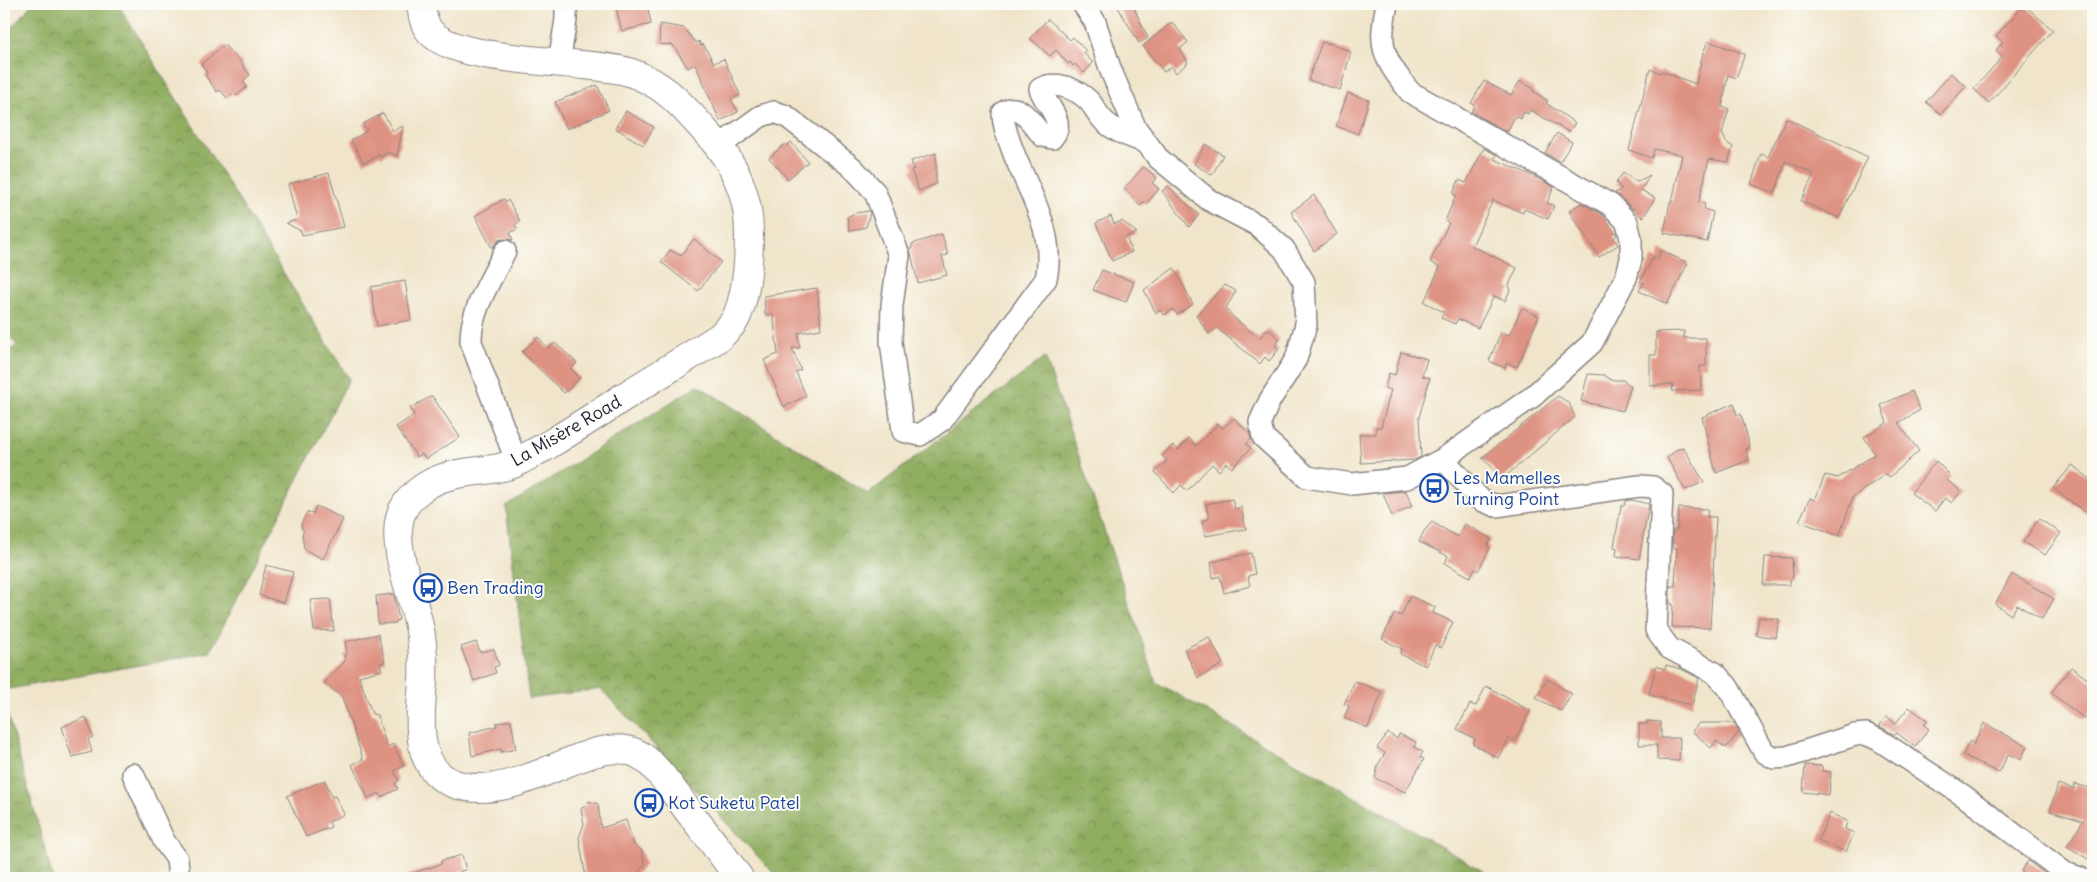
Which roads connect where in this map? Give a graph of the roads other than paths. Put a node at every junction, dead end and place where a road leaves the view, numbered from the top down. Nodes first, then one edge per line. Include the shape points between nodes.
1 (421, 4) edge
2 (566, 4) edge
3 (1083, 4) edge
4 (1387, 4) edge
5 (560, 62) junction
6 (1147, 143) junction
7 (720, 146) junction
8 (505, 251) dead end
9 (1443, 459) junction
10 (517, 462) junction
11 (132, 774) dead end
12 (179, 878) edge
13 (739, 878) edge
14 (2080, 878) edge

1 - 5 main road, La Misère Road via 428,30 463,50
2 - 5 street
3 - 6 street via 1095,22 1111,71 1135,126
4 - 9 street via 1381,33 1385,55 1410,92 1611,205 1626,222 1631,239 1631,259 1626,278 1592,343 1532,397
5 - 7 main road, La Misère Road via 630,72 660,86 680,102
6 - 7 street via 1121,134 1103,120 1090,102 1075,91 1058,85 1040,89 1058,122 1057,132 1052,138 1042,136 1020,110 1007,109 1003,113 1008,138 1046,227 1049,252 1046,279 942,420 920,435 904,431 891,342 899,255 875,192 853,168 786,116 774,112 761,116
6 - 9 street via 1158,158 1209,200 1257,225 1284,249 1304,282 1306,325 1296,359 1260,422 1263,437 1307,476 1352,484 1408,478
7 - 10 main road, La Misère Road via 742,188 749,216 746,274 735,320 721,336 702,349
8 - 10 street via 477,310 471,328 471,342
9 - 14 street via 1482,500 1496,506 1640,486 1654,487 1662,494 1656,630 1669,648 1715,673 1728,687 1764,752 1774,758 1787,757 1866,734 1964,796 2066,873
10 - 13 main road, La Misère Road via 497,470 447,476 424,487 409,499 399,519 401,556 422,641 424,670 420,717 426,756 433,769 445,780 473,789 526,780 598,752 618,749 636,753 663,778
11 - 12 street via 164,842 178,859

